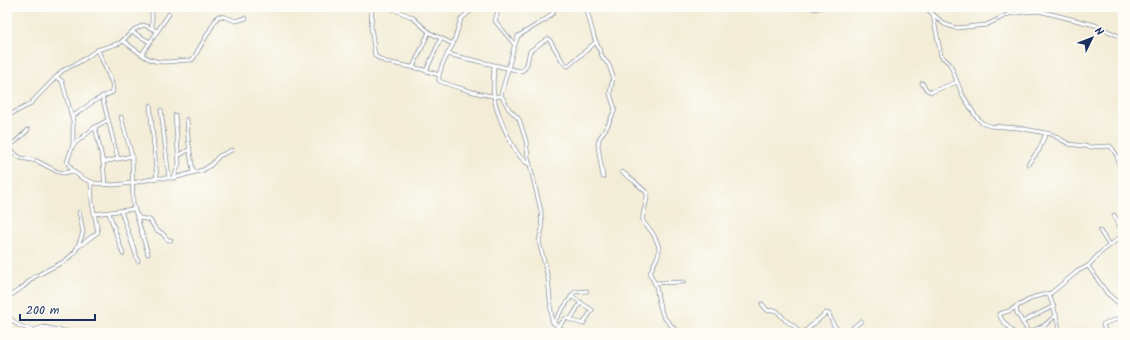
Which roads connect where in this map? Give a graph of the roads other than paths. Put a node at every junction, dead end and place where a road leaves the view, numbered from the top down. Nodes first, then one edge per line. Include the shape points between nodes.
1 (152, 7) edge
2 (372, 7) edge
3 (388, 7) edge
4 (475, 7) edge
5 (499, 7) edge
6 (555, 7) edge
7 (586, 7) edge
8 (811, 7) edge
9 (822, 7) edge
10 (925, 7) edge
11 (169, 14) dead end
12 (933, 15) junction
13 (246, 18) dead end
14 (152, 28) junction
15 (157, 31) junction
16 (132, 32) junction
17 (429, 32) junction
18 (441, 38) junction
19 (1123, 38) edge
20 (122, 41) junction
21 (150, 42) junction
22 (596, 42) junction
23 (453, 44) junction
24 (515, 45) junction
25 (98, 50) junction
26 (142, 54) junction
27 (447, 54) junction
28 (494, 65) junction
29 (413, 67) junction
30 (508, 67) junction
31 (426, 71) junction
32 (439, 75) junction
33 (56, 78) junction
34 (957, 82) junction
35 (922, 83) dead end
36 (102, 96) junction
37 (494, 96) junction
38 (501, 96) junction
39 (150, 105) dead end
40 (161, 110) dead end
41 (175, 115) dead end
42 (7, 116) edge
43 (72, 117) junction
44 (121, 117) dead end
45 (187, 119) dead end
46 (108, 120) junction
47 (95, 127) junction
48 (28, 130) dead end
49 (1046, 133) junction
50 (7, 144) edge
51 (73, 145) junction
52 (190, 148) junction
53 (232, 150) dead end
54 (132, 156) junction
55 (178, 156) junction
56 (118, 158) junction
57 (103, 162) junction
58 (530, 164) junction
59 (1028, 164) dead end
60 (73, 171) junction
61 (193, 172) junction
62 (622, 172) dead end
63 (603, 177) dead end
64 (1123, 177) edge
65 (157, 178) junction
66 (169, 178) junction
67 (174, 178) junction
68 (91, 182) junction
69 (132, 183) junction
70 (105, 185) junction
71 (134, 209) junction
72 (121, 211) junction
73 (79, 212) dead end
74 (109, 213) junction
75 (94, 214) junction
76 (136, 214) junction
77 (1114, 215) dead end
78 (1100, 231) dead end
79 (1123, 233) edge
80 (171, 240) dead end
81 (1109, 245) junction
82 (77, 248) junction
83 (123, 254) dead end
84 (148, 254) dead end
85 (138, 261) dead end
86 (1088, 266) junction
87 (684, 282) dead end
88 (655, 283) junction
89 (587, 291) dead end
90 (1049, 294) junction
91 (571, 296) junction
92 (7, 298) edge
93 (581, 302) junction
94 (762, 304) dead end
95 (1016, 306) junction
96 (1054, 306) junction
97 (1123, 307) edge
98 (1056, 315) junction
99 (7, 316) edge
100 (1123, 317) edge
101 (570, 320) junction
102 (861, 321) dead end
103 (1022, 322) junction
104 (553, 323) junction
105 (558, 327) junction
106 (69, 332) dead end
107 (848, 332) edge
108 (568, 333) edge
109 (678, 333) edge
110 (802, 333) edge
111 (840, 333) edge
112 (853, 333) edge
113 (1014, 333) edge
114 (1029, 333) edge
115 (1060, 333) edge
116 (1107, 333) edge

1 - 14 street
2 - 29 street via 374,55 386,62
3 - 17 street via 412,17
4 - 23 street via 461,18
5 - 24 street via 495,21
6 - 24 street via 553,13 545,20 520,35
7 - 22 street
8 - 9 street via 814,10
10 - 12 street
11 - 15 street
12 - 19 street via 949,27 962,28 986,25 1009,14 1039,11 1095,25
12 - 34 street via 941,56 950,64
13 - 26 street via 236,21 218,16 192,60 156,61
14 - 15 street
14 - 16 street via 144,25
15 - 21 street
16 - 20 street
16 - 21 street
17 - 18 street
17 - 29 street
18 - 23 street
18 - 31 street
20 - 25 street
20 - 26 street
21 - 26 street
22 - 30 street via 568,66 547,38 529,52 524,70
22 - 63 street via 611,70 613,78 610,94 615,108 599,141
23 - 27 street
24 - 30 street
25 - 33 street via 62,71
25 - 36 street via 114,88 112,93
27 - 28 street
27 - 32 street
28 - 30 street
28 - 37 street
29 - 31 street
30 - 38 street
31 - 32 street
32 - 37 street via 440,81
33 - 42 street via 29,105
33 - 43 street via 62,81
34 - 35 street via 931,92
34 - 49 street via 971,110 986,125
36 - 43 street
36 - 46 street
37 - 38 street
37 - 58 street via 504,129 522,158
38 - 58 street via 519,120 526,138
39 - 65 street
40 - 66 street
41 - 55 street
43 - 51 street
44 - 54 street
45 - 52 street
46 - 47 street
46 - 56 street
47 - 51 street
47 - 57 street
48 - 50 street via 15,142
49 - 59 street
49 - 64 street via 1069,144 1110,146 1117,156
50 - 60 street via 21,158 37,161 58,172
51 - 60 street via 67,162
52 - 55 street
52 - 61 street
53 - 61 street via 219,156 206,168
54 - 56 street
54 - 69 street
55 - 67 street
56 - 57 street
57 - 70 street
58 - 104 street via 541,211 542,229 539,241 548,278
60 - 68 street
61 - 67 street
62 - 88 street via 647,193 643,221 660,247 650,273
65 - 66 street
65 - 69 street
66 - 67 street
68 - 70 street
68 - 75 street
69 - 70 street
69 - 71 street
71 - 72 street
71 - 76 street
72 - 74 street
72 - 85 street
73 - 82 street via 83,232
74 - 75 street
74 - 83 street
75 - 82 street via 98,232
76 - 80 street via 140,218 150,220 156,230
76 - 84 street
77 - 79 street
78 - 81 street
79 - 81 street
81 - 86 street
82 - 92 street via 71,257 34,277
86 - 90 street
86 - 97 street via 1107,293
87 - 88 street
88 - 109 street via 663,316
89 - 91 street via 575,292
90 - 95 street via 1039,295
90 - 96 street
91 - 93 street
91 - 104 street
93 - 101 street
93 - 101 street via 591,309 590,314 583,324
94 - 110 street via 768,311 777,311
95 - 103 street
95 - 113 street via 999,315
96 - 98 street
96 - 103 street
98 - 114 street
98 - 115 street
99 - 106 street via 18,325 31,330 45,327
100 - 116 street via 1103,324
101 - 105 street via 566,318
102 - 107 street
103 - 114 street
104 - 105 street
105 - 108 street
107 - 112 street
110 - 111 street via 826,313

